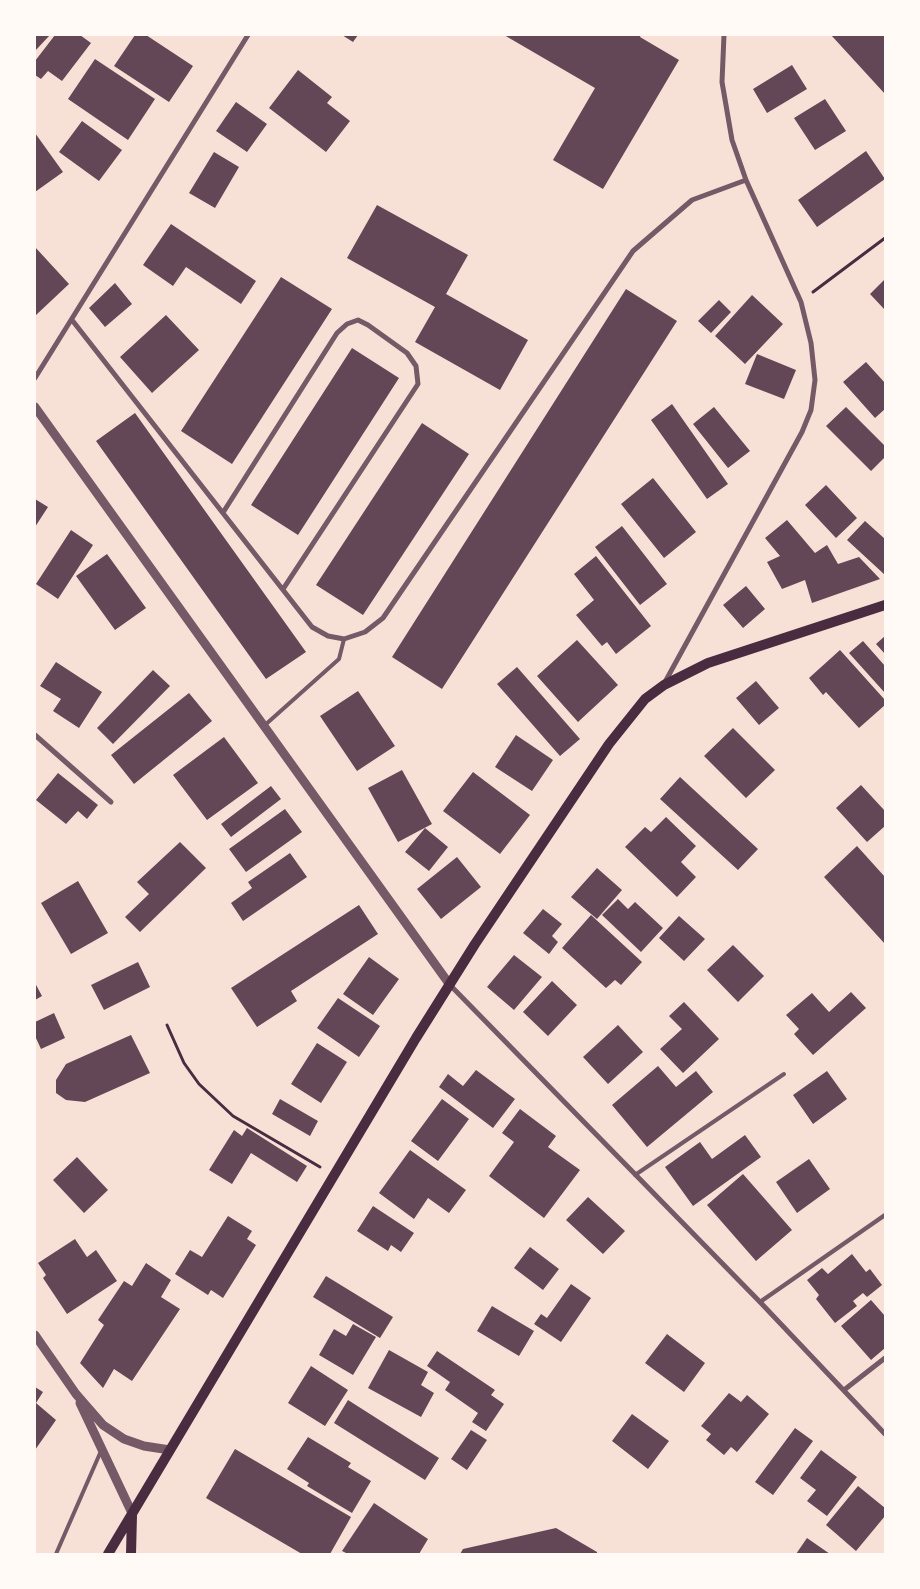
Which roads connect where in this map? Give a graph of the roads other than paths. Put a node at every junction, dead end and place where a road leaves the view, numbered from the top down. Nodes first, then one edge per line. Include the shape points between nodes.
1 (248, 35) edge
2 (724, 35) edge
3 (746, 180) junction
4 (72, 320) junction
5 (35, 378) edge
6 (35, 407) edge
7 (224, 511) junction
8 (283, 589) junction
9 (885, 605) edge
10 (344, 639) junction
11 (664, 685) junction
12 (264, 726) junction
13 (35, 736) edge
14 (112, 802) dead end
15 (450, 985) junction
16 (784, 1074) dead end
17 (635, 1175) junction
18 (885, 1215) edge
19 (760, 1302) junction
20 (35, 1335) edge
21 (885, 1358) edge
22 (844, 1390) junction
23 (76, 1394) junction
24 (885, 1434) edge
25 (101, 1449) junction
26 (170, 1450) junction
27 (132, 1513) junction
28 (56, 1554) edge
29 (108, 1554) edge
30 (131, 1554) edge

1 - 4 street
2 - 3 street via 722,82 732,140
3 - 10 street via 692,200 633,251 383,618 365,632
3 - 11 street via 801,302 811,343 815,380 812,410
4 - 5 street
4 - 7 street
6 - 12 street
7 - 8 street
7 - 8 street via 342,328 358,320 407,353 416,366 418,384
8 - 10 street via 312,627 328,636
9 - 11 main road via 708,663
10 - 12 lane via 339,659
11 - 15 main road via 644,699 609,744
12 - 15 street
13 - 14 street
15 - 17 street
15 - 26 main road via 332,1174
16 - 17 lane
17 - 19 street
18 - 19 street
19 - 22 street
20 - 23 street
21 - 22 street
22 - 24 street
23 - 25 street
23 - 26 street via 103,1425 124,1440
25 - 27 street
25 - 28 lane
26 - 27 main road
27 - 29 main road
27 - 30 main road

